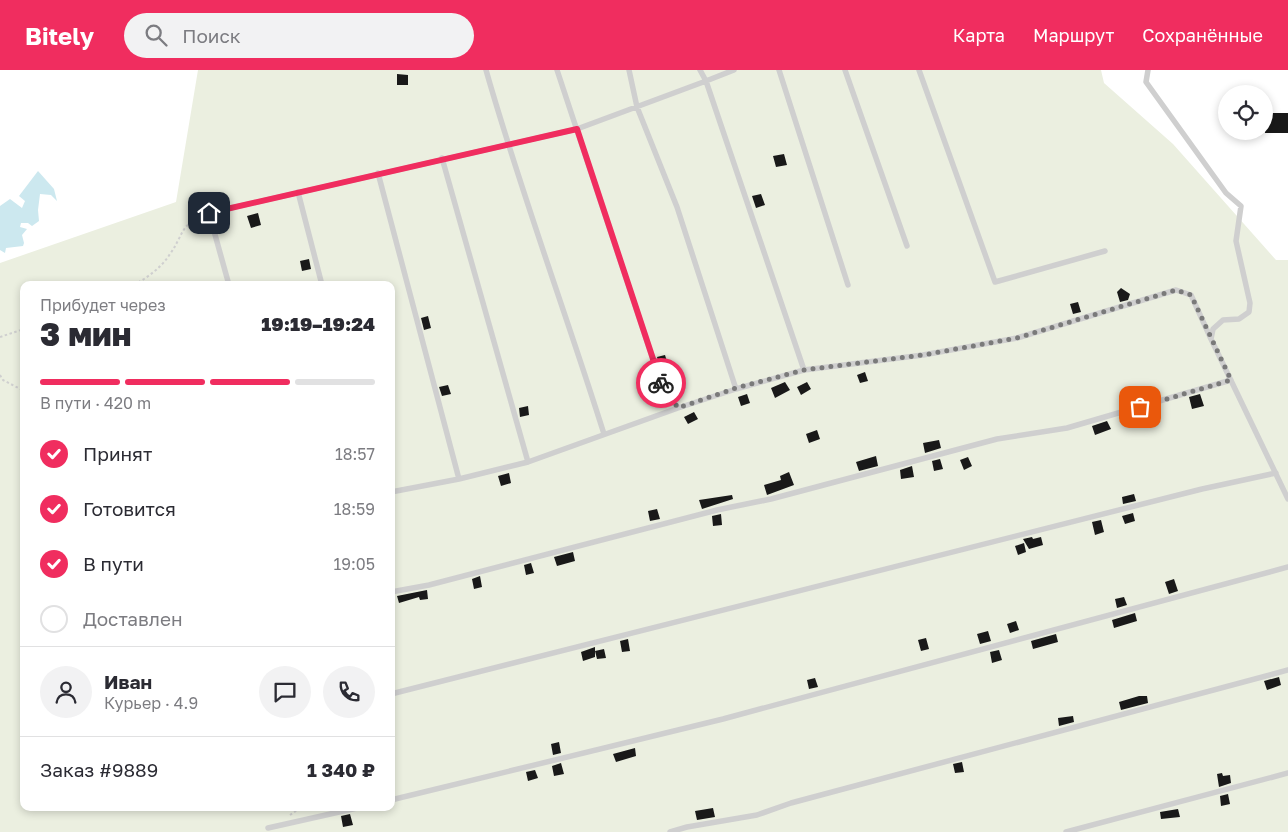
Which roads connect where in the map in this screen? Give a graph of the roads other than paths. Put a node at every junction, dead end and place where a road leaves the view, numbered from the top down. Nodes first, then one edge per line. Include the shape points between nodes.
1 (486, 70) edge
2 (557, 70) edge
3 (629, 70) edge
4 (700, 70) edge
5 (734, 70) edge
6 (779, 70) edge
7 (845, 70) edge
8 (919, 70) edge
9 (1148, 70) edge
10 (706, 82) junction
11 (637, 107) junction
12 (577, 129) junction
13 (508, 144) junction
14 (442, 158) junction
15 (378, 173) junction
16 (298, 192) junction
17 (907, 246) dead end
18 (1105, 251) dead end
19 (228, 281) edge
20 (321, 281) edge
21 (848, 285) dead end
22 (1211, 339) junction
23 (804, 370) junction
24 (1231, 380) junction
25 (736, 388) junction
26 (678, 408) junction
27 (604, 434) junction
28 (528, 462) junction
29 (1276, 473) junction
30 (459, 479) junction
31 (395, 491) edge
32 (1288, 499) edge
33 (1288, 567) edge
34 (395, 591) edge
35 (1288, 670) edge
36 (395, 693) edge
37 (1288, 773) edge
38 (395, 799) edge
39 (344, 811) edge
40 (268, 828) dead end
41 (670, 832) edge
42 (1066, 832) edge

1 - 13 lane
2 - 12 lane
3 - 11 lane
4 - 10 lane
5 - 10 lane
6 - 21 lane
7 - 17 lane
8 - 18 lane via 995,282
9 - 22 lane via 1146,82 1226,193 1241,206 1236,241 1250,303 1249,312 1239,319 1223,320 1214,329
10 - 11 lane
10 - 23 lane
11 - 12 lane
11 - 25 lane via 677,207
12 - 13 lane
12 - 26 lane via 662,387
13 - 14 lane
13 - 27 lane
14 - 15 lane
14 - 28 lane
15 - 16 lane
15 - 30 lane
16 - 19 lane via 209,213
16 - 20 lane
22 - 23 lane via 1191,295 1176,290 1017,338 923,355
22 - 24 lane
23 - 25 lane
24 - 29 lane
24 - 34 lane via 1067,428 998,439 771,499
25 - 26 lane
26 - 27 lane
27 - 28 lane
28 - 30 lane
29 - 32 lane
29 - 36 lane
30 - 31 lane
33 - 38 lane via 723,719
35 - 41 lane via 757,815
37 - 42 lane
39 - 40 lane

